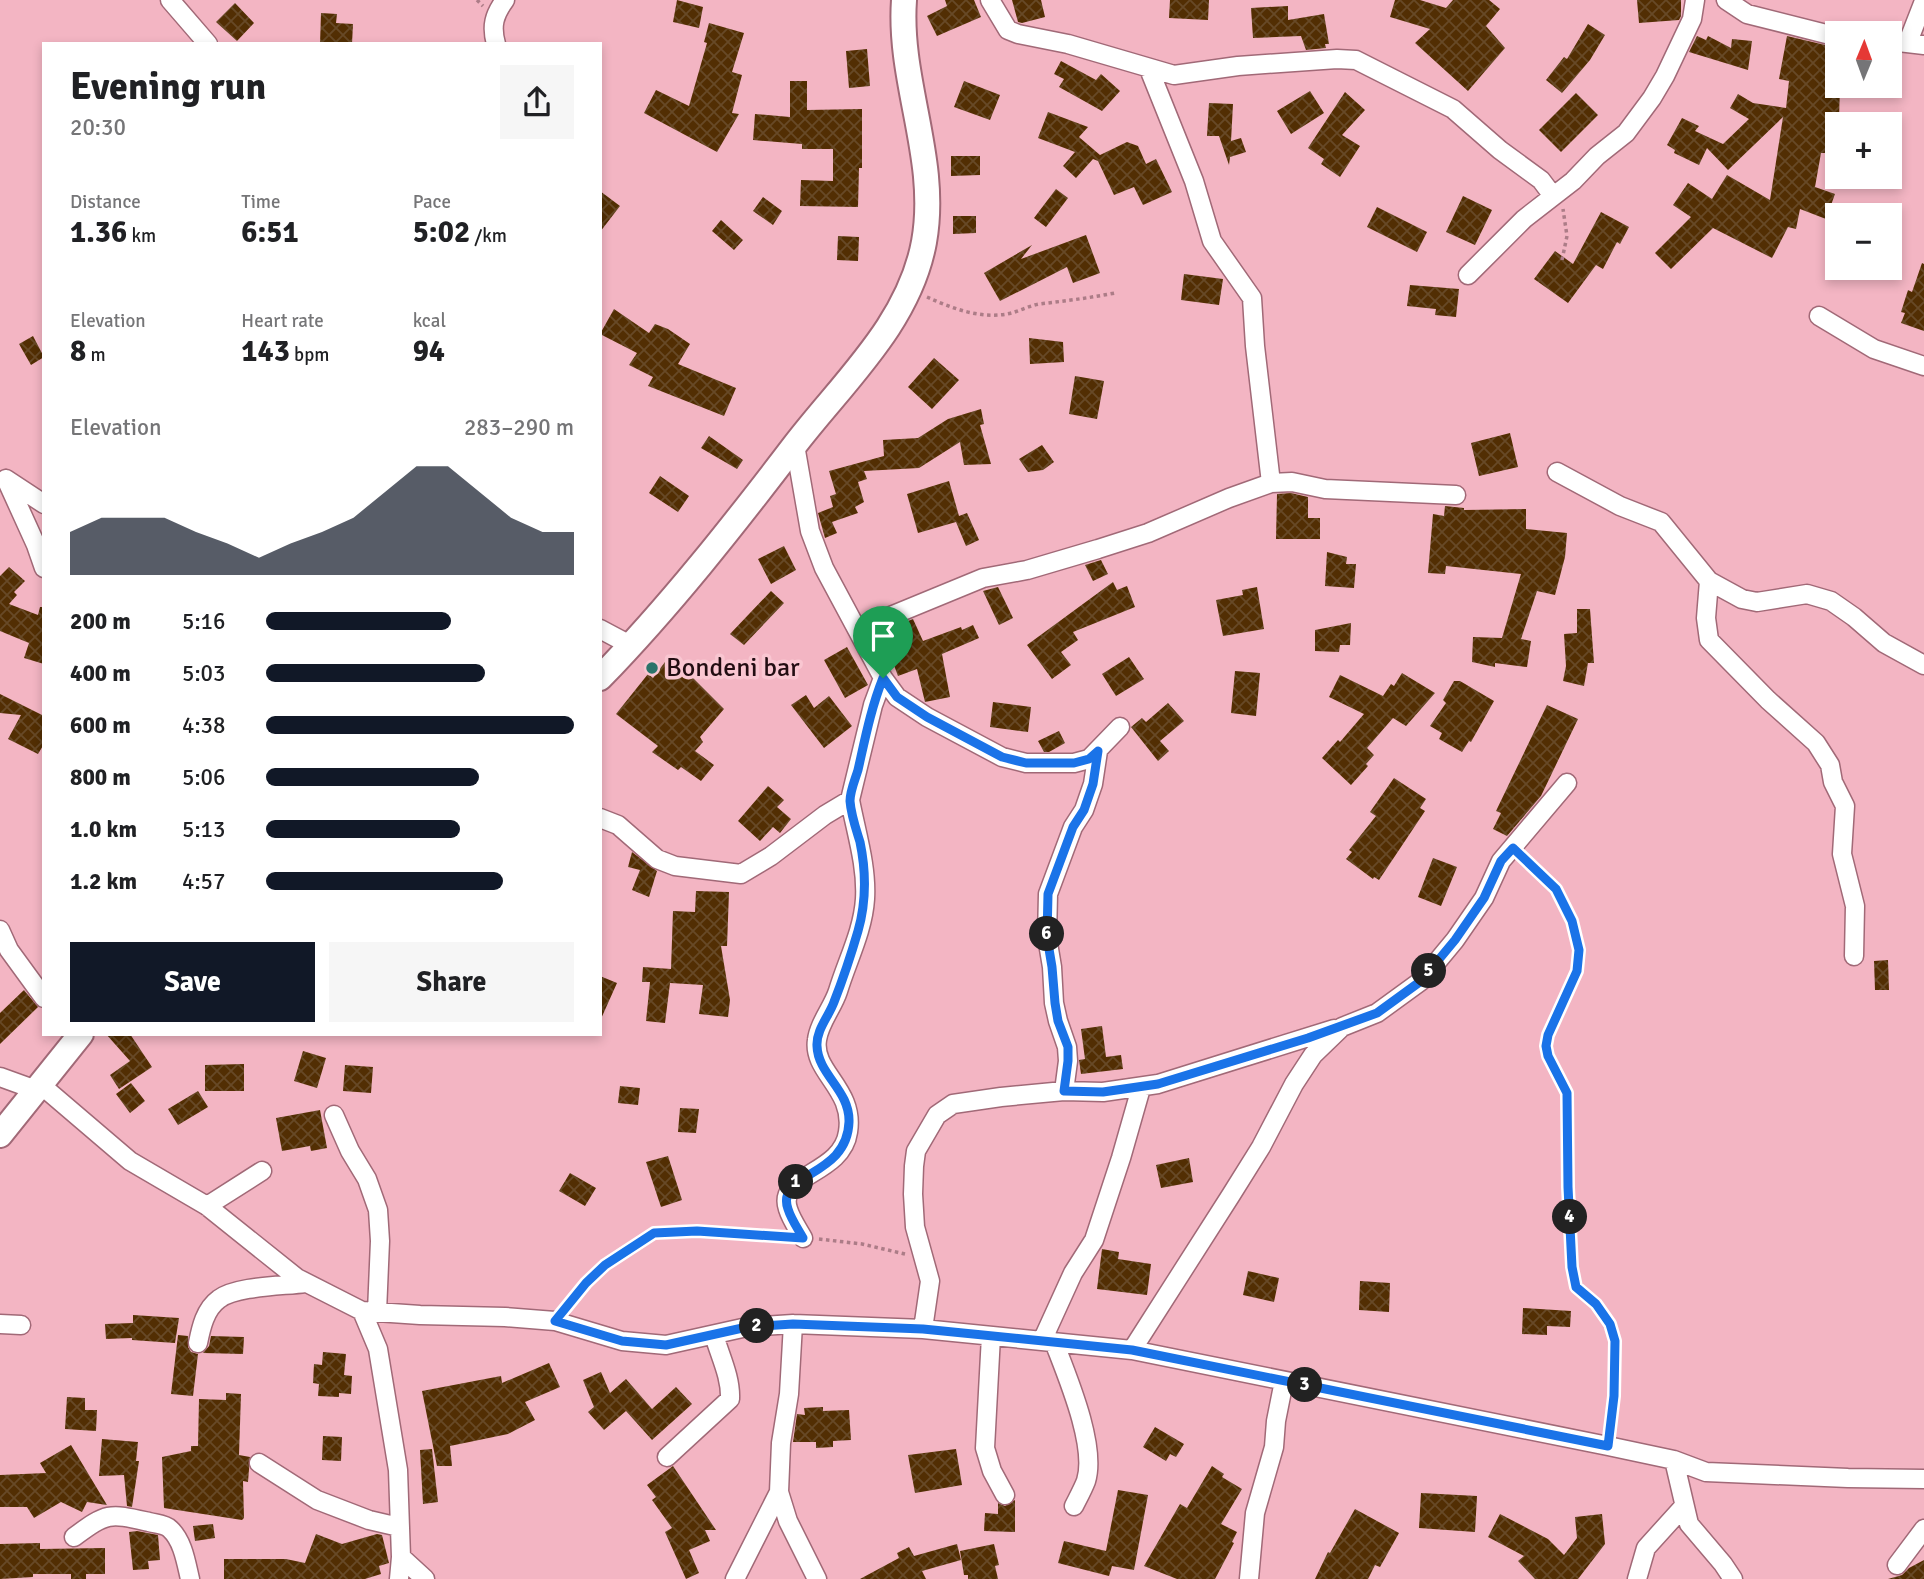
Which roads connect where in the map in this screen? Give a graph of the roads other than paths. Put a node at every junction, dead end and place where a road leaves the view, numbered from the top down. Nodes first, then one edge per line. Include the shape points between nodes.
1 (170, 0) edge
2 (505, 0) edge
3 (904, 0) edge
4 (990, 0) edge
5 (1695, 0) edge
6 (1726, 0) edge
7 (1924, 1) edge
8 (1825, 34) edge
9 (206, 42) edge
10 (495, 42) edge
11 (1907, 43) edge
12 (1149, 69) junction
13 (1555, 195) junction
14 (1468, 275) dead end
15 (1819, 316) dead end
16 (1924, 366) edge
17 (795, 445) junction
18 (1557, 472) dead end
19 (3, 477) edge
20 (1271, 483) junction
21 (1456, 495) dead end
22 (42, 503) edge
23 (42, 562) edge
24 (1709, 581) junction
25 (859, 629) junction
26 (602, 630) edge
27 (632, 646) junction
28 (1924, 665) edge
29 (602, 676) edge
30 (883, 678) junction
31 (1120, 727) dead end
32 (1098, 751) junction
33 (1567, 783) dead end
34 (850, 800) junction
35 (602, 819) edge
36 (0, 930) edge
37 (1854, 956) dead end
38 (42, 995) edge
39 (1342, 1027) junction
40 (77, 1036) edge
41 (0, 1077) edge
42 (38, 1088) junction
43 (1141, 1088) junction
44 (1064, 1091) junction
45 (334, 1115) dead end
46 (0, 1135) edge
47 (262, 1171) dead end
48 (207, 1206) junction
49 (803, 1238) road end
50 (305, 1283) junction
51 (369, 1311) junction
52 (0, 1324) edge
53 (793, 1324) junction
54 (21, 1325) dead end
55 (923, 1329) junction
56 (714, 1335) junction
57 (991, 1336) junction
58 (1048, 1341) junction
59 (198, 1343) dead end
60 (1132, 1350) junction
61 (1284, 1381) junction
62 (667, 1457) dead end
63 (1674, 1460) junction
64 (259, 1462) dead end
65 (1924, 1479) edge
66 (779, 1492) junction
67 (1005, 1495) dead end
68 (1074, 1506) dead end
69 (1684, 1506) junction
70 (399, 1527) junction
71 (1924, 1529) edge
72 (74, 1537) dead end
73 (401, 1557) junction
74 (1897, 1565) dead end
75 (190, 1579) edge
76 (399, 1579) edge
77 (425, 1579) edge
78 (735, 1579) edge
79 (817, 1579) edge
80 (1249, 1579) edge
81 (1637, 1579) edge
82 (1733, 1579) edge

1 - 9 street
2 - 10 street via 494,18
3 - 17 street via 908,66 929,193 923,243 909,289 880,340
4 - 12 street via 1008,30
5 - 13 street via 1684,39 1652,98 1626,133
6 - 8 street via 1746,14
7 - 11 street
12 - 13 street via 1174,75 1238,66 1356,60 1453,109
12 - 20 street via 1194,181 1212,241 1252,298
13 - 14 street
15 - 16 street via 1874,349
17 - 25 street via 810,531 824,568
17 - 27 street
18 - 24 street via 1661,522
19 - 22 street
19 - 23 street
20 - 21 street
20 - 25 street via 1123,541 1027,570 983,578
24 - 28 street via 1757,602 1807,594 1831,601 1884,643
24 - 37 street via 1709,640 1816,743 1830,765 1845,806 1842,853 1855,906
25 - 30 street
26 - 27 street
27 - 29 street
30 - 32 street via 897,697 927,717 1002,757 1026,763 1074,763
30 - 34 street
31 - 32 street
32 - 44 street via 1084,810 1048,894 1047,937 1055,1003 1068,1047
33 - 39 street via 1501,861 1484,898 1421,981 1377,1013
34 - 35 street via 741,874 676,866 657,859 618,825
34 - 49 street via 865,899 834,1002 817,1038 822,1065 847,1104 848,1132 835,1158 797,1181 787,1194 787,1208
36 - 38 street
39 - 43 street
39 - 60 street via 1300,1074 1231,1195
40 - 42 street
41 - 42 street
42 - 46 street
42 - 48 street via 130,1161
43 - 44 street
43 - 58 street via 1094,1240 1073,1273
44 - 55 street via 953,1104 937,1115 916,1151 914,1166 915,1227 930,1281
45 - 51 street via 368,1180 378,1210 380,1241
47 - 48 street
48 - 50 street
50 - 51 street
50 - 59 street via 241,1290 219,1298 201,1325
51 - 56 street via 555,1321 622,1341 666,1345
51 - 70 street via 392,1424
52 - 54 street
53 - 55 street
53 - 56 street
53 - 66 street
55 - 57 street
56 - 62 street via 727,1372 730,1399
57 - 58 street
57 - 67 street via 985,1448
58 - 60 street
58 - 68 street via 1074,1394 1088,1458 1087,1479
60 - 61 street
61 - 63 street
61 - 80 street via 1274,1447 1255,1513
63 - 65 street via 1706,1472
63 - 69 street
64 - 70 street via 317,1500
66 - 78 street
66 - 79 street
69 - 81 street via 1646,1548
69 - 82 street via 1689,1524
70 - 73 street
71 - 74 street
72 - 75 street via 103,1518 117,1515 168,1527 178,1539
73 - 76 street
73 - 77 street

